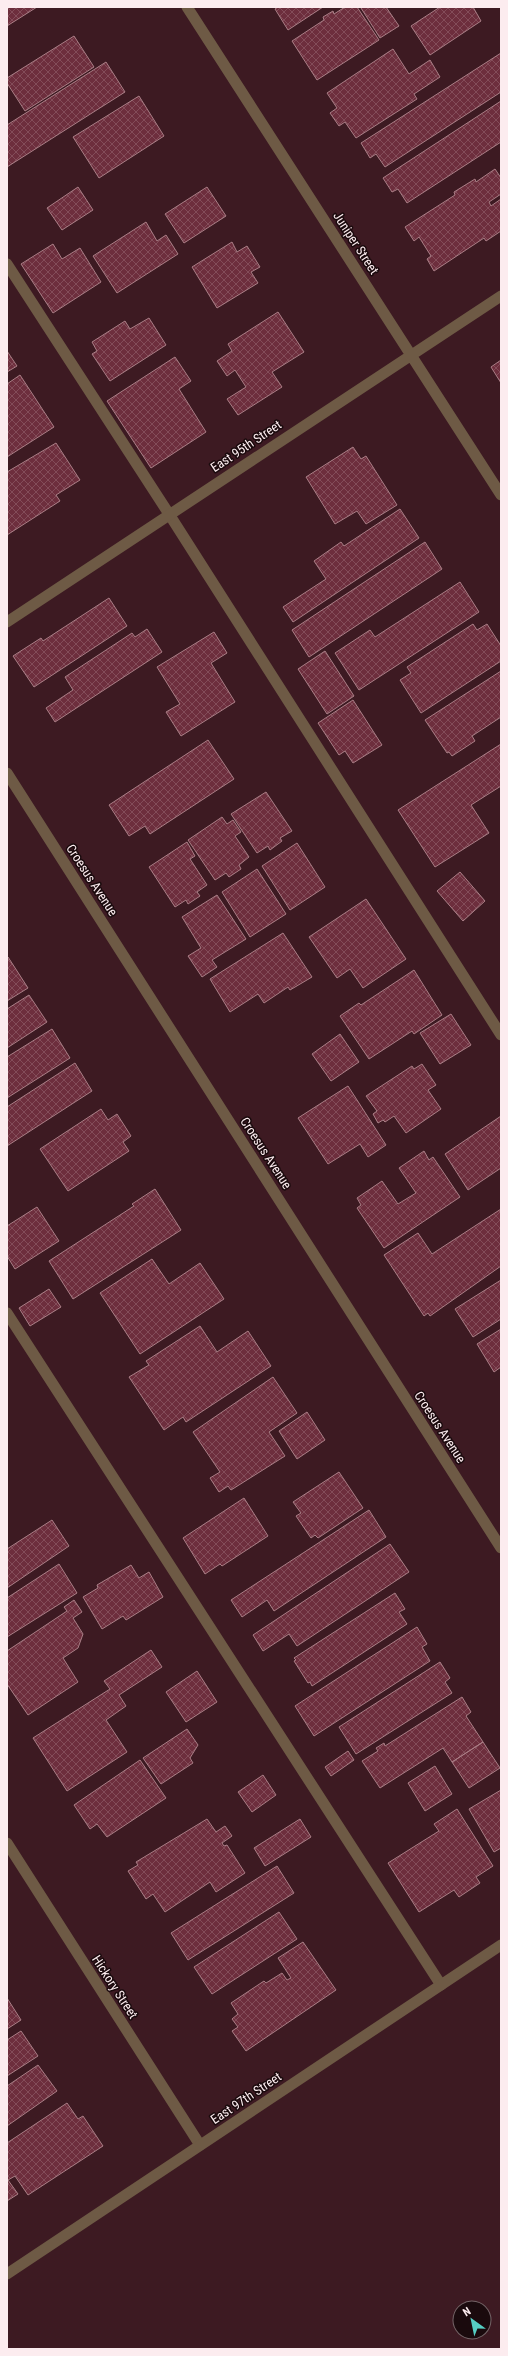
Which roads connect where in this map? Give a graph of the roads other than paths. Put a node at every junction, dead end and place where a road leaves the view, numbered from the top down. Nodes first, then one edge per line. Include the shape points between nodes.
1 (187, 7) edge
2 (7, 264) edge
3 (501, 296) edge
4 (410, 354) junction
5 (501, 495) edge
6 (170, 514) junction
7 (7, 622) edge
8 (7, 774) edge
9 (501, 1035) edge
10 (7, 1313) edge
11 (501, 1548) edge
12 (7, 1843) edge
13 (501, 1945) edge
14 (441, 1985) junction
15 (200, 2145) junction
16 (7, 2274) edge

1 - 4 street, Juniper Street
2 - 6 street
3 - 4 street, East 95th Street
4 - 5 street, Juniper Street
4 - 6 street, East 95th Street
6 - 7 street, East 95th Street
6 - 9 street
8 - 11 street, Croesus Avenue
10 - 14 street
12 - 15 street, Hickory Street
13 - 14 street, East 97th Street
14 - 15 street, East 97th Street
15 - 16 street, East 97th Street

